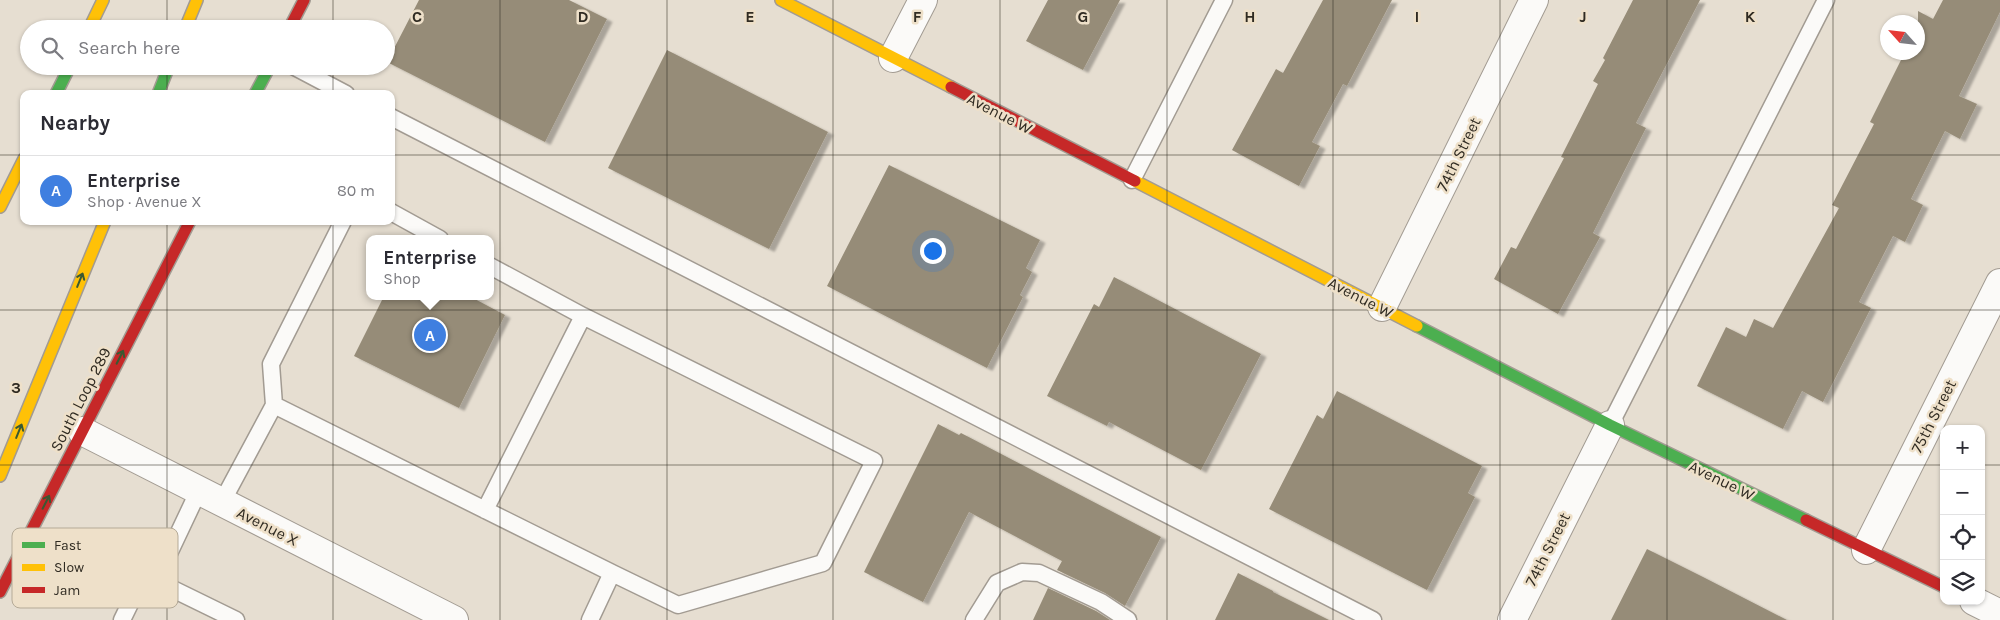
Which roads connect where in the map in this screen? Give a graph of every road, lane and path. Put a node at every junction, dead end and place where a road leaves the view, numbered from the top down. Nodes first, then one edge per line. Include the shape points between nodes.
1 (103, 0) edge
2 (197, 0) edge
3 (304, 0) edge
4 (781, 0) edge
5 (923, 0) edge
6 (1224, 0) edge
7 (1534, 0) edge
8 (1826, 0) edge
9 (93, 20) edge
10 (189, 20) edge
11 (294, 20) edge
12 (893, 58) junction
13 (66, 75) edge
14 (165, 75) edge
15 (266, 75) edge
16 (310, 75) edge
17 (58, 90) edge
18 (160, 90) edge
19 (258, 90) edge
20 (338, 90) edge
21 (395, 119) edge
22 (20, 167) edge
23 (1132, 180) junction
24 (0, 207) edge
25 (395, 214) edge
26 (103, 225) edge
27 (188, 225) edge
28 (341, 225) edge
29 (433, 235) edge
30 (494, 268) edge
31 (1998, 292) edge
32 (1382, 307) junction
33 (583, 316) junction
34 (274, 405) junction
35 (1610, 425) junction
36 (82, 432) junction
37 (0, 476) edge
38 (211, 496) junction
39 (485, 510) junction
40 (33, 528) edge
41 (178, 547) edge
42 (1866, 550) junction
43 (12, 569) edge
44 (612, 573) junction
45 (1940, 585) edge
46 (0, 592) edge
47 (178, 592) edge
48 (1982, 605) edge
49 (128, 608) edge
50 (2000, 614) edge
51 (122, 620) edge
52 (236, 620) edge
53 (454, 620) edge
54 (590, 620) edge
55 (974, 620) edge
56 (1128, 620) edge
57 (1373, 620) edge
58 (1512, 620) edge

1 - 9 main road
2 - 10 main road
3 - 11 main road
4 - 12 main road, Avenue W
5 - 12 street
6 - 23 lane
7 - 32 street, 74th Street
8 - 35 lane
12 - 23 main road, Avenue W
13 - 17 main road
14 - 18 main road
15 - 19 main road
16 - 20 lane
21 - 57 lane
22 - 24 main road
23 - 32 main road, Avenue W
25 - 29 lane
37 -> 26 main road
36 -> 27 main road, South Loop 289
28 - 34 lane via 271,364
30 - 33 lane
31 - 42 street, 75th Street
32 - 35 main road, Avenue W
33 - 39 lane
33 - 44 lane via 874,461 823,563 678,605
34 - 38 lane
34 - 39 lane
35 - 42 main road, Avenue W
35 - 58 street, 74th Street
36 - 38 street, Avenue X
40 -> 36 main road, South Loop 289
38 - 41 lane
38 - 53 street, Avenue X
39 - 44 lane
42 - 45 main road, Avenue W
46 -> 43 main road, South Loop 289
44 - 54 lane
47 - 52 lane
48 - 50 street
49 - 51 lane
55 - 56 lane via 997,583 1022,572 1039,572 1101,602

